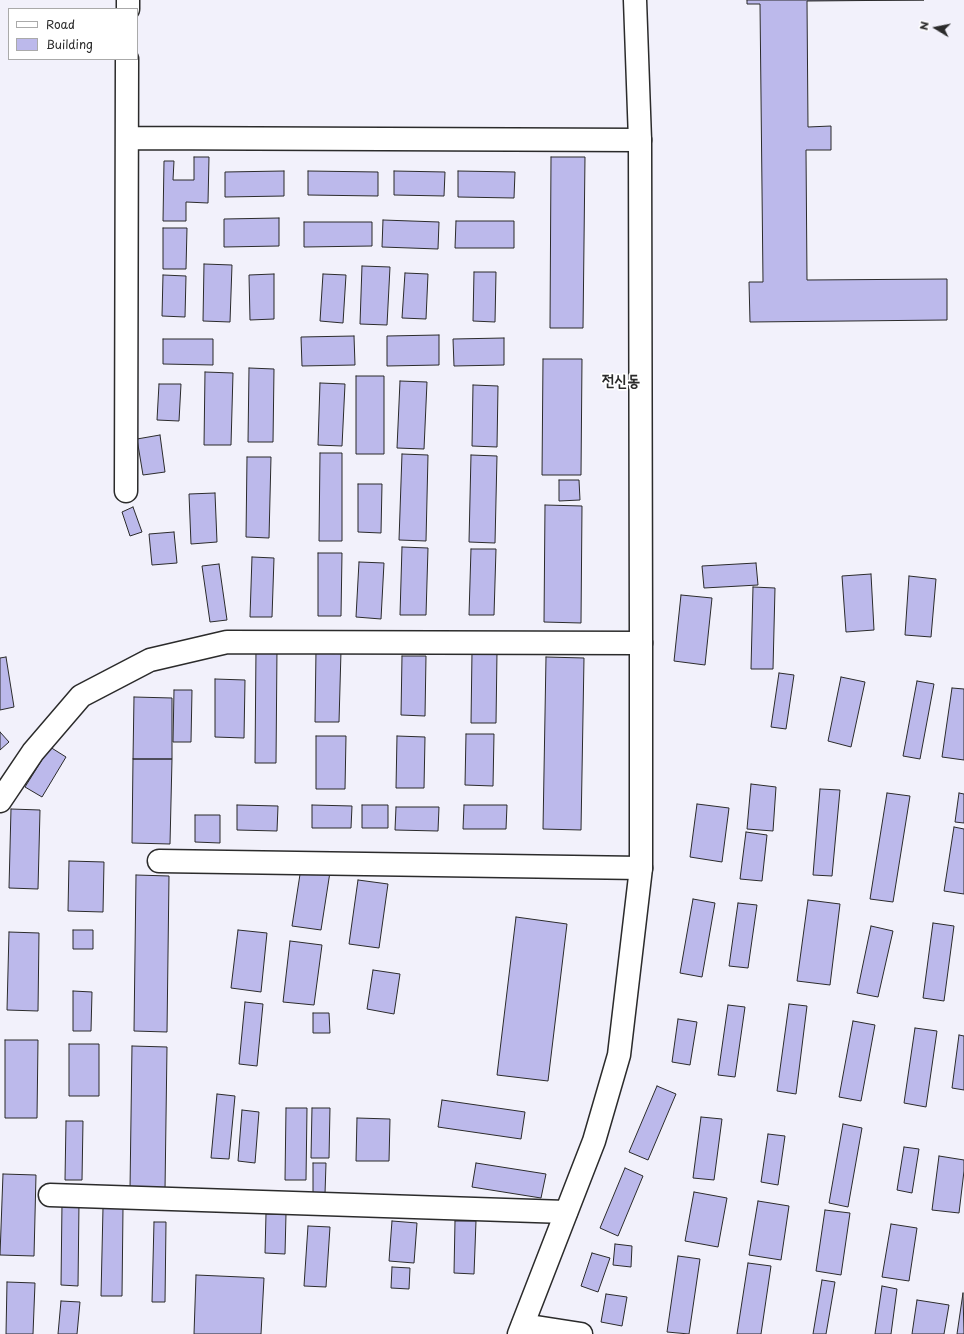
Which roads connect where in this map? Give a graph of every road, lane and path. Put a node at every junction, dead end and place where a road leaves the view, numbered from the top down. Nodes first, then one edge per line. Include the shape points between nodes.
1 (635, 0) edge
2 (127, 60) edge
3 (127, 138) junction
4 (640, 140) junction
5 (126, 492) dead end
6 (642, 643) junction
7 (0, 801) edge
8 (159, 861) dead end
9 (641, 868) junction
10 (50, 1195) dead end
11 (566, 1212) junction
12 (521, 1329) edge
13 (581, 1334) edge

1 - 4 street
2 - 3 street
3 - 4 street
3 - 5 street
4 - 6 street
6 - 7 street via 227,642 150,660 81,696 33,752
6 - 9 street
8 - 9 street
9 - 11 street via 619,1055 594,1141
10 - 11 street
11 - 12 street
12 - 13 street

